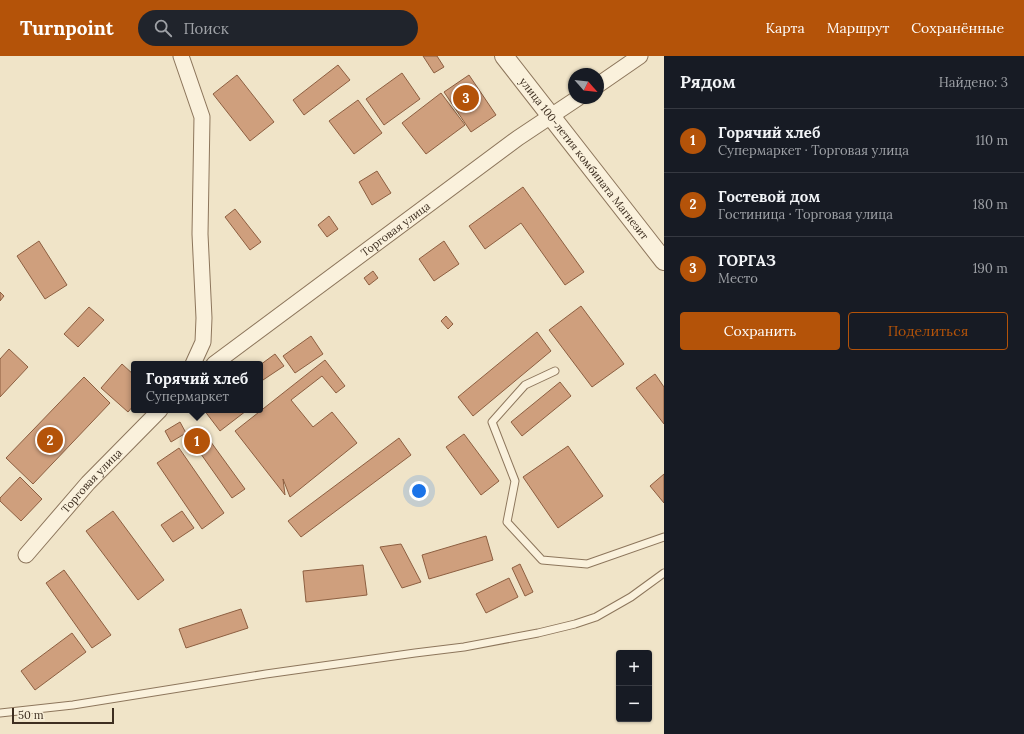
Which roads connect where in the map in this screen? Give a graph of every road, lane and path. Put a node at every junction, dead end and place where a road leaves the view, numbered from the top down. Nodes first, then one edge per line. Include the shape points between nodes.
1 (181, 56) edge
2 (504, 56) edge
3 (640, 56) edge
4 (604, 81) edge
5 (569, 104) edge
6 (551, 116) junction
7 (664, 261) edge
8 (194, 361) edge
9 (218, 361) edge
10 (555, 371) dead end
11 (157, 413) edge
12 (664, 537) edge
13 (26, 555) dead end
14 (664, 573) edge
15 (0, 713) edge

1 - 8 street via 202,117 200,234 204,318 203,342
2 - 6 street, улица 100-летия комбината Магнезит
3 - 4 street
5 - 6 street, Торговая улица
6 - 7 street, улица 100-летия комбината Магнезит
6 - 9 street, Торговая улица
10 - 12 lane via 525,385 492,422 515,481 507,522 542,560 587,564
11 - 13 street, Торговая улица via 88,483
14 - 15 lane via 631,597 596,616 538,633 464,647 266,674 73,705

